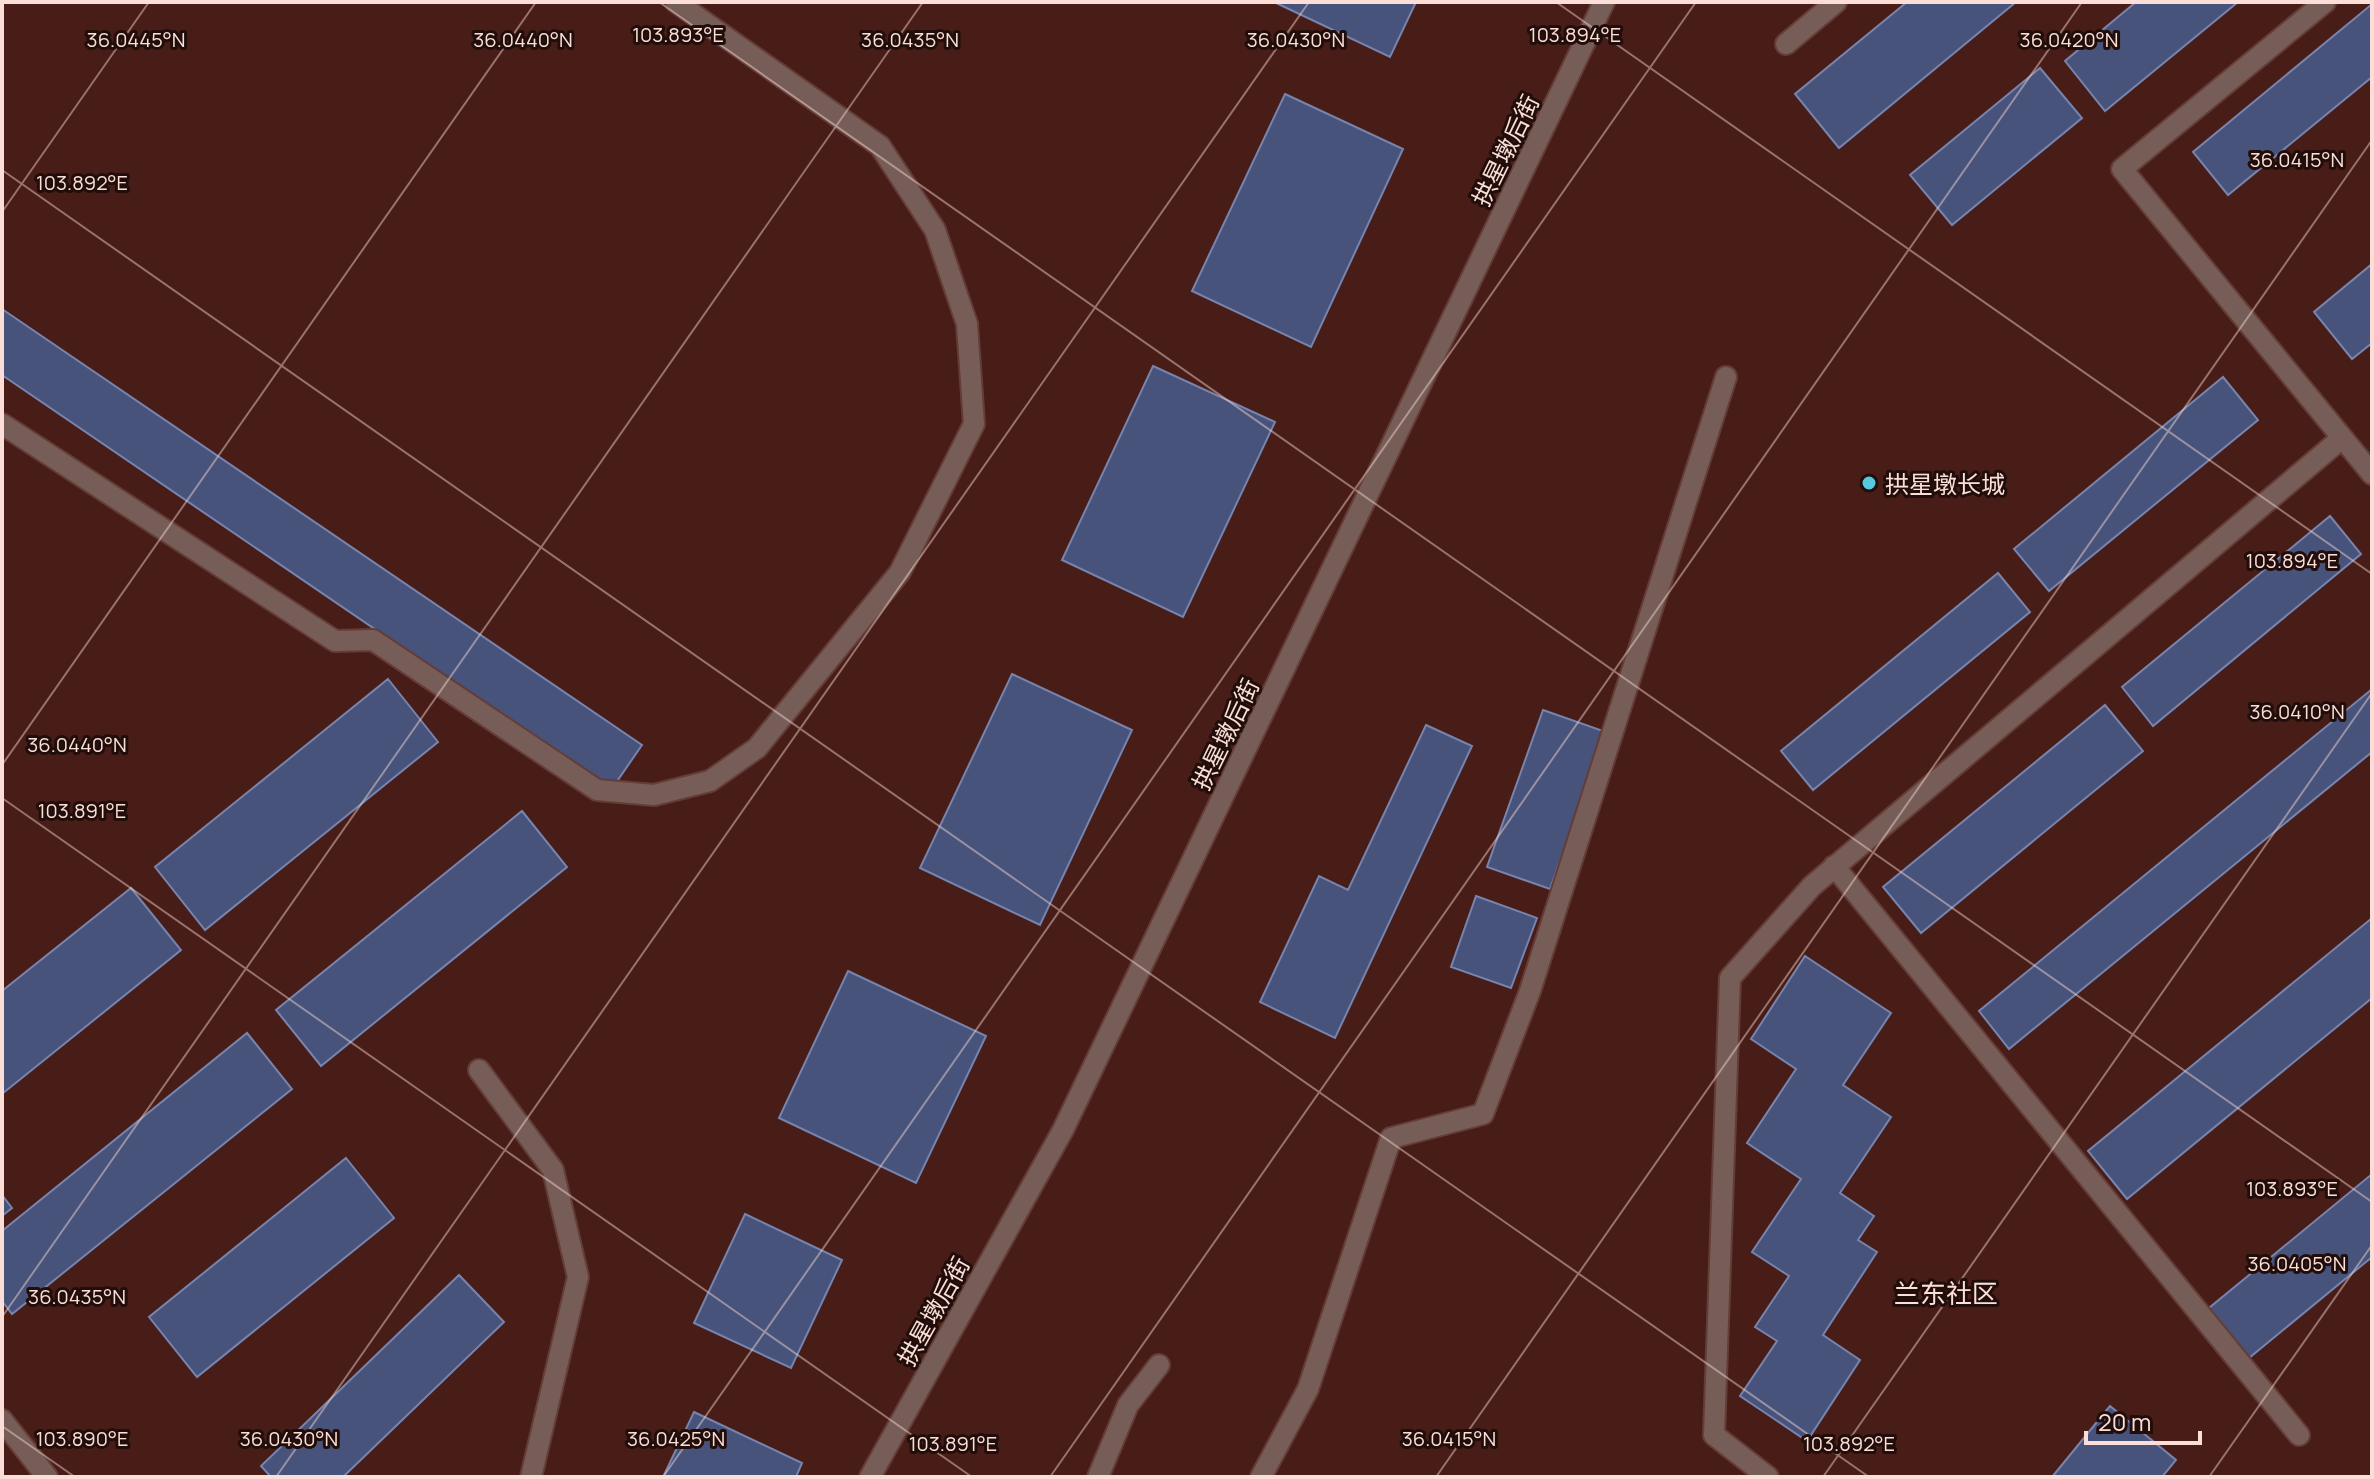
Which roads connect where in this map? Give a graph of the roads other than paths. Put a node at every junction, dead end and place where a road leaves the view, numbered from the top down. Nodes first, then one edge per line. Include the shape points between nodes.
1 (676, 2) edge
2 (1604, 2) edge
3 (1836, 2) edge
4 (2325, 2) edge
5 (1786, 44) dead end
6 (1726, 377) dead end
7 (2, 424) edge
8 (2342, 438) junction
9 (2372, 474) edge
10 (1834, 866) junction
11 (479, 1070) dead end
12 (1159, 1365) dead end
13 (2, 1420) edge
14 (2299, 1435) dead end
15 (47, 1477) edge
16 (531, 1477) edge
17 (870, 1477) edge
18 (1098, 1477) edge
19 (1261, 1477) edge
20 (1768, 1477) edge

1 - 7 street via 880,146 935,230 967,324 974,424 900,572 757,748 710,781 654,795 597,790 373,640 335,641
2 - 17 street, 拱星墩后街 via 1063,1130
3 - 5 street
4 - 8 street via 2122,169
6 - 19 street via 1530,991 1483,1114 1391,1138 1308,1389
8 - 9 street
8 - 10 street
10 - 14 street
10 - 20 street via 1730,978 1714,1435
11 - 16 street via 553,1170 578,1277
12 - 18 street via 1128,1405
13 - 15 street

